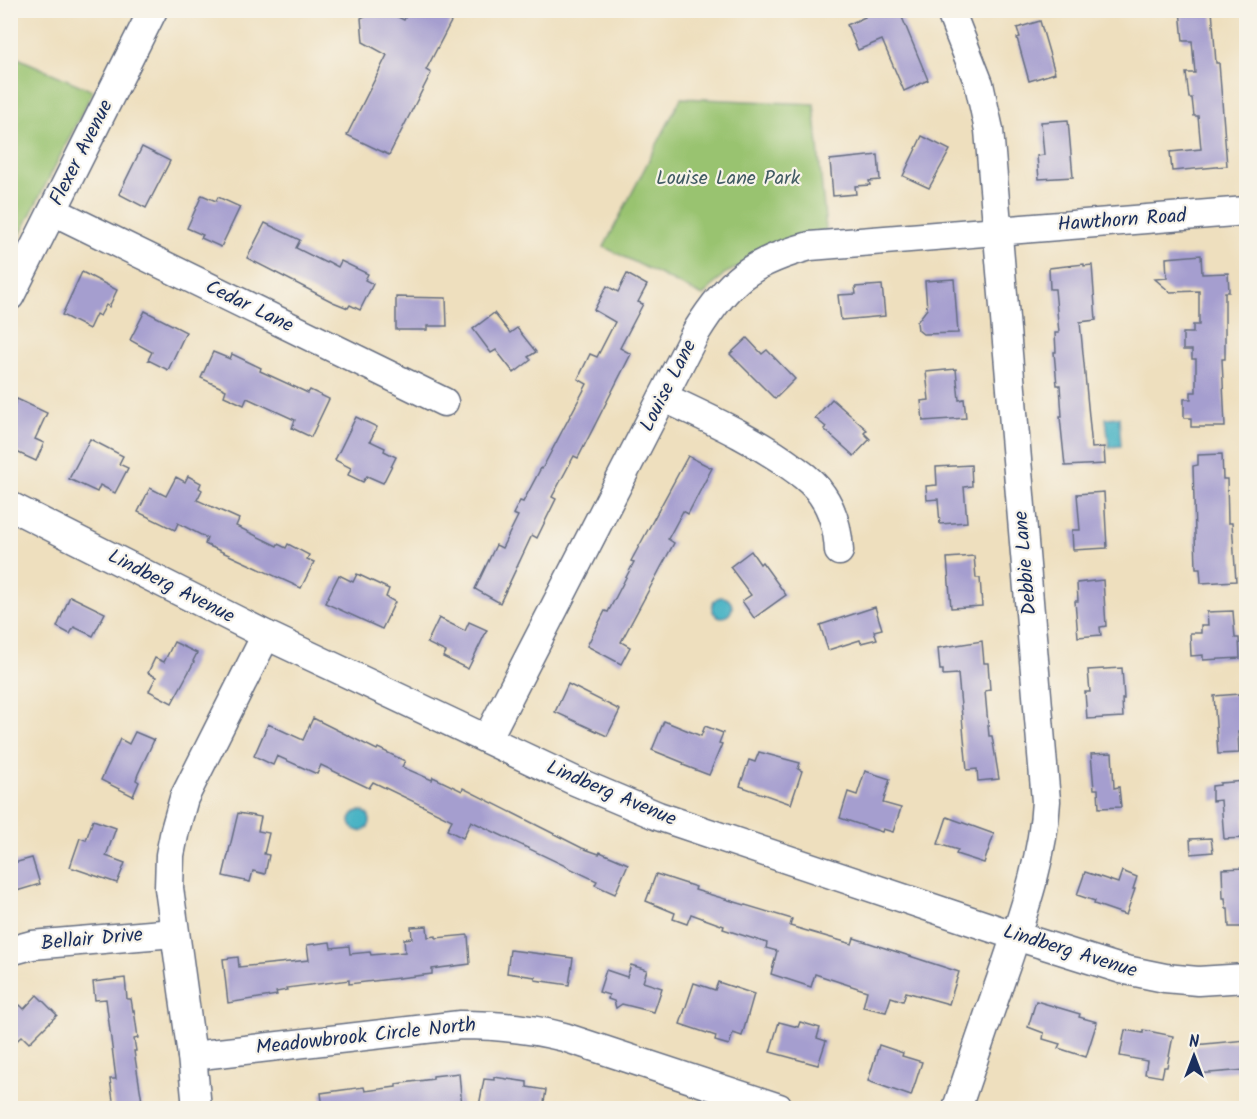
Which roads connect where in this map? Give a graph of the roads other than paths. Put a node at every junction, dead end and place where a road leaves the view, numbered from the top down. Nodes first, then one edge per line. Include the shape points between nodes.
1 (153, 10) edge
2 (950, 10) edge
3 (53, 211) junction
4 (1246, 211) edge
5 (998, 230) junction
6 (10, 296) edge
7 (663, 397) junction
8 (444, 402) dead end
9 (10, 506) edge
10 (839, 551) dead end
11 (266, 635) junction
12 (487, 739) junction
13 (174, 933) junction
14 (1016, 936) junction
15 (10, 951) edge
16 (1246, 978) edge
17 (192, 1056) junction
18 (197, 1108) edge
19 (779, 1108) edge
20 (957, 1108) edge

1 - 3 street, Flexer Avenue
2 - 5 street, Debbie Lane via 986,111
3 - 6 street, Flexer Avenue
3 - 8 street, Cedar Lane
4 - 5 street, Hawthorn Road
5 - 7 street, Louise Lane via 810,246 758,264 713,305
5 - 14 street, Debbie Lane via 1046,801 1039,858
7 - 10 street via 753,441 812,482 832,514
7 - 12 street, Louise Lane
9 - 11 street, Lindberg Avenue
11 - 12 street, Lindberg Avenue
11 - 13 street via 184,798 171,855 169,888
12 - 14 street, Lindberg Avenue via 658,816
13 - 15 street, Bellair Drive via 32,945
13 - 17 street
14 - 16 street, Lindberg Avenue via 1121,969 1165,978
14 - 20 street, Debbie Lane
17 - 18 street
17 - 19 street, Meadowbrook Circle North via 460,1025 502,1025 564,1037

